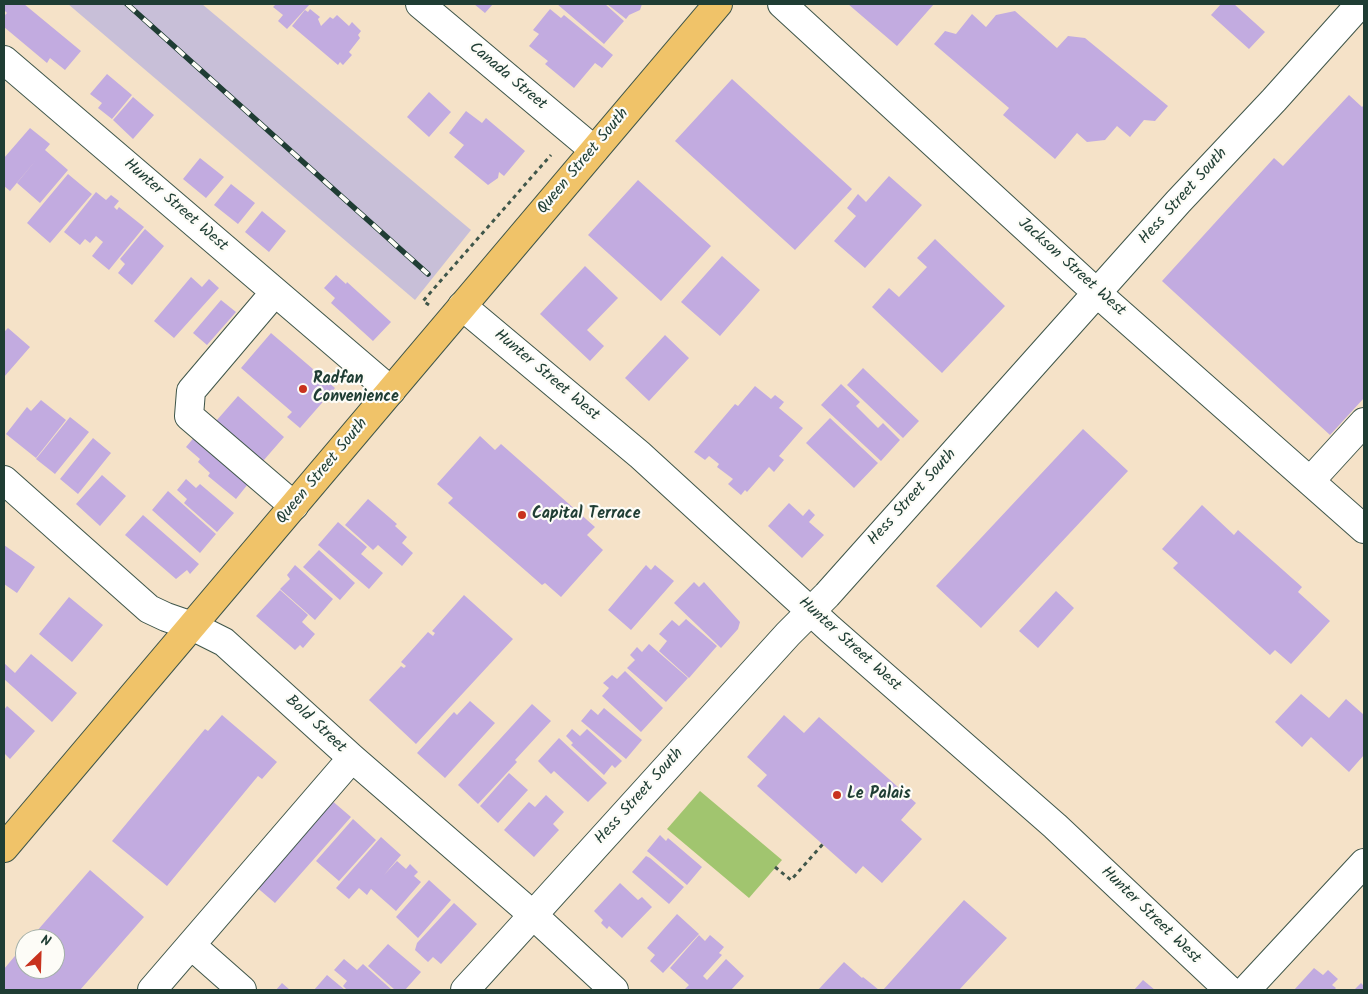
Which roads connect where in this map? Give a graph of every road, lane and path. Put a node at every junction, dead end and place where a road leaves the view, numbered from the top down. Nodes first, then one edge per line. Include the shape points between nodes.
1 (420, 4) edge
2 (718, 4) edge
3 (782, 4) edge
4 (1358, 4) edge
5 (4, 60) edge
6 (571, 132) junction
7 (594, 150) junction
8 (276, 292) junction
9 (1097, 293) junction
10 (430, 306) dead end
11 (462, 306) junction
12 (392, 391) junction
13 (1364, 422) edge
14 (4, 480) edge
15 (1311, 480) junction
16 (294, 506) junction
17 (1364, 529) edge
18 (810, 611) junction
19 (192, 626) junction
20 (352, 758) junction
21 (823, 844) dead end
22 (4, 848) edge
23 (1364, 863) edge
24 (775, 867) dead end
25 (533, 915) junction
26 (191, 944) junction
27 (152, 990) edge
28 (242, 990) edge
29 (465, 990) edge
30 (614, 990) edge
31 (1229, 990) edge
32 (1246, 990) edge

1 - 6 street, Canada Street
2 - 7 main road, Queen Street South
3 - 9 street, Jackson Street West
4 - 9 street, Hess Street South
5 - 8 street, Hunter Street West
6 - 7 street, Canada Street
6 - 10 path via 423,301
7 - 11 main road, Queen Street South
8 - 12 street, Hunter Street West
8 - 16 street via 192,391 188,416
9 - 15 street, Jackson Street West
9 - 18 street, Hess Street South
11 - 12 main road, Queen Street South
11 - 18 street, Hunter Street West via 640,455
12 - 16 main road, Queen Street South
13 - 15 street
14 - 19 street, Bold Street via 150,609
15 - 17 street, Jackson Street West
16 - 19 main road, Queen Street South
18 - 25 street, Hess Street South
18 - 31 street, Hunter Street West via 1055,826
19 - 20 street, Bold Street via 224,642
19 - 22 main road, Queen Street South
20 - 25 street, Bold Street
20 - 26 street
21 - 24 path via 791,880
23 - 32 street
25 - 29 street, Hess Street South
25 - 30 street, Bold Street
26 - 27 street
26 - 28 street

